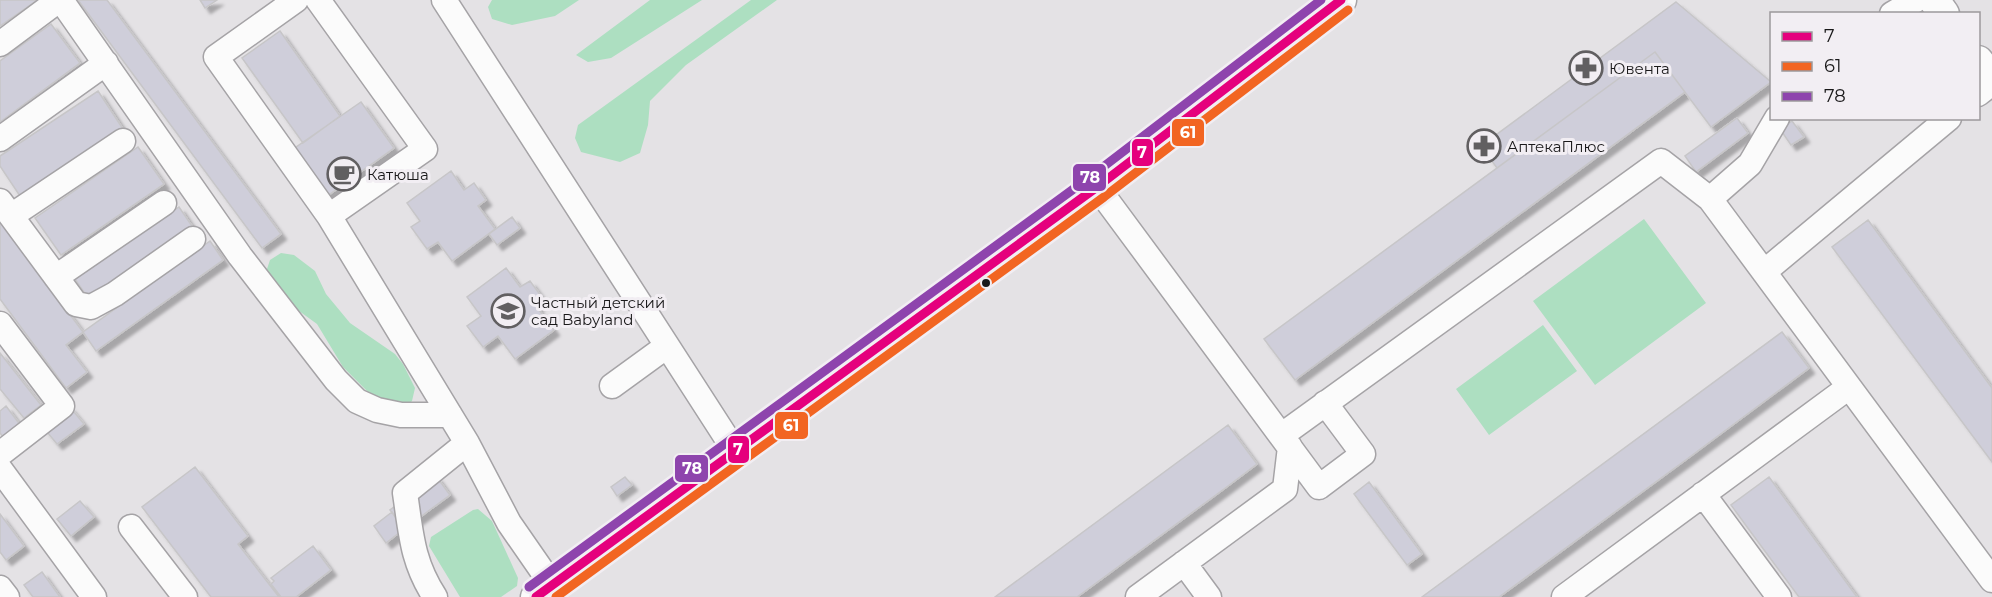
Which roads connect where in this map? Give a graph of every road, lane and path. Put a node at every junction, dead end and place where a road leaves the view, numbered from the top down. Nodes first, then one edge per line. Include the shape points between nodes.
1 (60, 0) edge
2 (296, 0) edge
3 (318, 0) edge
4 (1341, 0) edge
5 (1916, 0) edge
6 (451, 2) edge
7 (1895, 12) edge
8 (0, 44) edge
9 (106, 63) junction
10 (1980, 64) edge
11 (1992, 81) edge
12 (1980, 92) edge
13 (1775, 120) edge
14 (1947, 120) edge
15 (0, 140) edge
16 (123, 141) dead end
17 (1097, 187) junction
18 (1710, 199) junction
19 (164, 203) dead end
20 (5, 208) edge
21 (329, 216) junction
22 (193, 239) dead end
23 (1764, 272) junction
24 (56, 277) junction
25 (0, 324) edge
26 (667, 346) junction
27 (612, 386) dead end
28 (1849, 387) junction
29 (1326, 403) junction
30 (450, 415) junction
31 (1286, 441) junction
32 (467, 442) junction
33 (735, 451) junction
34 (0, 454) edge
35 (0, 469) edge
36 (1703, 494) junction
37 (131, 527) dead end
38 (1184, 563) junction
39 (1992, 580) edge
40 (0, 588) edge
41 (544, 591) edge
42 (7, 597) edge
43 (94, 597) edge
44 (185, 597) edge
45 (435, 597) edge
46 (1138, 597) edge
47 (1209, 597) edge
48 (1564, 597) edge
49 (1779, 597) edge

1 - 8 lane
1 - 9 lane
2 - 21 lane via 216,57
3 - 21 lane via 424,149
4 - 17 main road
5 - 7 lane
6 - 26 lane
9 - 15 lane
9 - 30 lane via 240,256 336,380 357,401 377,410 401,415
10 - 11 main road
11 - 12 lane
13 - 18 lane via 1750,164
14 - 23 lane
16 - 20 lane
17 - 31 lane
17 - 33 main road
18 - 23 lane
18 - 29 lane via 1661,161
19 - 24 lane
20 - 24 lane
21 - 30 lane
22 - 24 lane via 92,307 76,304
23 - 28 lane
25 - 34 lane via 62,406
26 - 27 lane
26 - 33 lane
28 - 36 lane
28 - 39 lane
29 - 31 lane
29 - 31 lane via 1363,454 1319,487
30 - 32 lane
31 - 38 lane via 1285,489
32 - 41 lane
32 - 45 lane via 405,493 414,555
33 - 41 main road
35 - 43 lane
36 - 48 lane
36 - 49 lane
37 - 44 lane
38 - 46 lane
38 - 47 lane
40 - 42 lane

